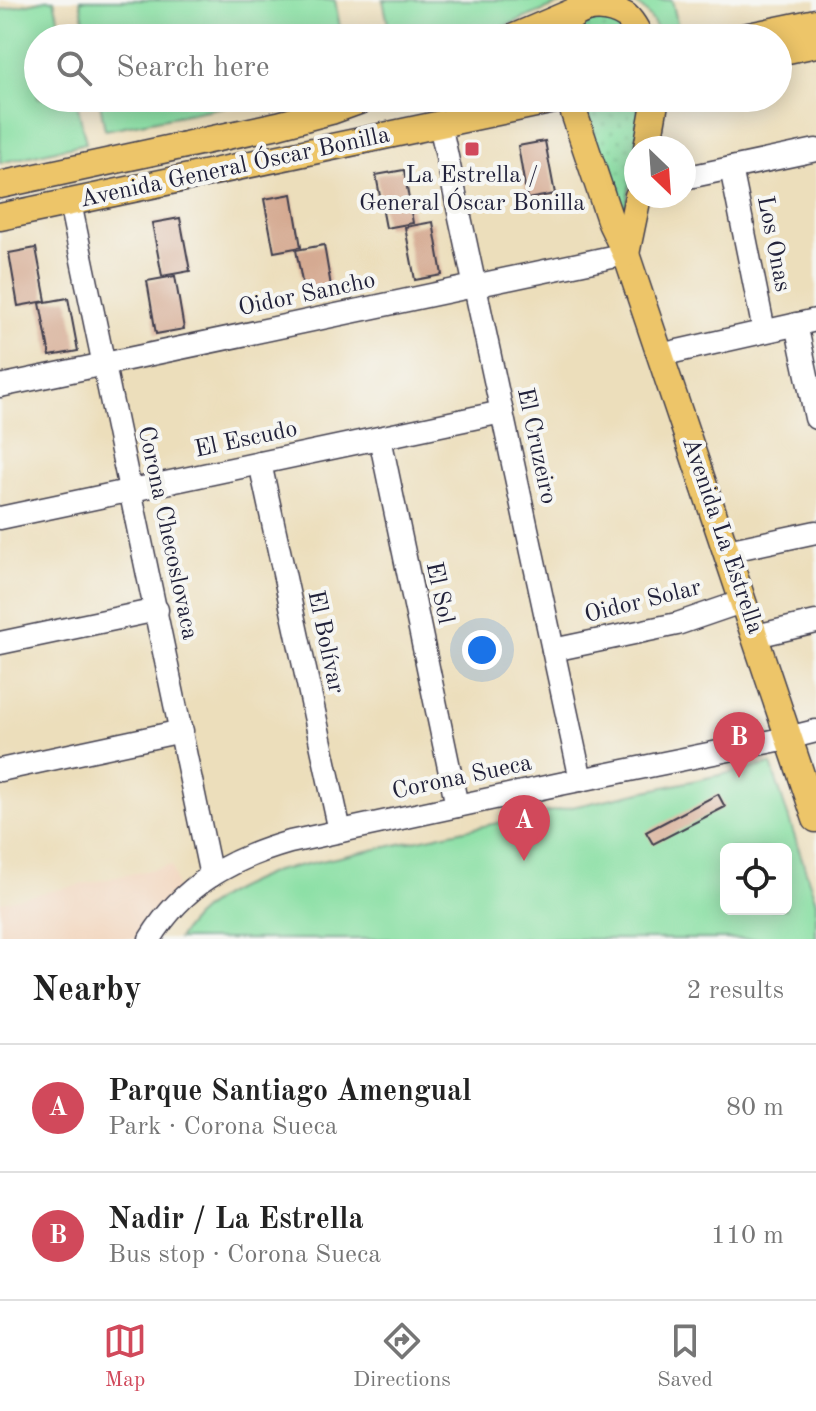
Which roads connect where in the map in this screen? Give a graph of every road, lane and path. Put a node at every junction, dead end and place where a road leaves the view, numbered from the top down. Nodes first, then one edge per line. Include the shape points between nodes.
1 (575, 11) junction
2 (816, 22) edge
3 (545, 24) edge
4 (564, 24) edge
5 (633, 24) edge
6 (792, 27) edge
7 (816, 44) edge
8 (792, 49) edge
9 (327, 112) edge
10 (499, 112) edge
11 (572, 112) edge
12 (653, 112) edge
13 (440, 124) junction
14 (649, 136) edge
15 (816, 150) edge
16 (731, 168) junction
17 (696, 175) edge
18 (0, 185) edge
19 (70, 203) junction
20 (636, 208) edge
21 (0, 217) edge
22 (626, 254) junction
23 (475, 286) junction
24 (806, 322) edge
25 (764, 331) junction
26 (660, 355) junction
27 (105, 364) junction
28 (811, 370) edge
29 (0, 386) edge
30 (502, 412) junction
31 (816, 418) edge
32 (380, 438) junction
33 (260, 463) junction
34 (132, 490) junction
35 (0, 518) edge
36 (816, 532) edge
37 (727, 551) junction
38 (744, 601) junction
39 (157, 610) junction
40 (816, 622) edge
41 (756, 636) junction
42 (0, 643) edge
43 (553, 650) junction
44 (182, 731) junction
45 (816, 731) edge
46 (788, 738) junction
47 (0, 770) edge
48 (581, 780) junction
49 (457, 806) junction
50 (816, 819) edge
51 (340, 831) junction
52 (211, 876) junction
53 (150, 939) edge

1 - 3 main road
1 - 4 main road
1 - 5 main road via 610,7
2 - 6 main road
7 - 8 main road
9 - 18 main road, Avenida General Óscar Bonilla
10 - 13 main road, Avenida General Óscar Bonilla
11 - 22 main road, Avenida La Estrella
12 - 14 main road
13 - 19 main road, Avenida General Óscar Bonilla
13 - 23 street, El Cruzeiro
15 - 16 street
16 - 17 street
16 - 25 street, Los Onas
19 - 21 main road, Avenida General Óscar Bonilla
19 - 27 street, Corona Checoslovaca
20 - 22 main road
22 - 23 street, Oidor Sancho
22 - 26 main road, Avenida La Estrella
23 - 27 street, Oidor Sancho
23 - 30 street, El Cruzeiro
24 - 25 street
24 - 28 street, Los Onas
25 - 26 street
26 - 37 main road, Avenida La Estrella
27 - 29 street, Oidor Sancho
27 - 34 street, Corona Checoslovaca
28 - 31 street, Los Onas
30 - 32 street, El Escudo
30 - 43 street, El Cruzeiro
32 - 33 street, El Escudo
32 - 49 street, El Sol
33 - 34 street, El Escudo
33 - 51 street, El Bolívar
34 - 35 street, El Escudo
34 - 39 street, Corona Checoslovaca
36 - 37 street
37 - 38 main road, Avenida La Estrella
38 - 41 main road, Avenida La Estrella
38 - 43 street, Oidor Solar via 677,624
39 - 42 street
39 - 44 street, Corona Checoslovaca
40 - 41 street
41 - 46 main road, Avenida La Estrella
43 - 48 street, El Cruzeiro
44 - 47 street
44 - 52 street, Corona Checoslovaca
45 - 46 street, Corona Sueca
46 - 48 street, Corona Sueca
46 - 50 main road, Avenida La Estrella
48 - 49 street, Corona Sueca
49 - 51 street, Corona Sueca
51 - 52 street, Corona Sueca via 269,848
52 - 53 street, Corona Sueca via 177,902

